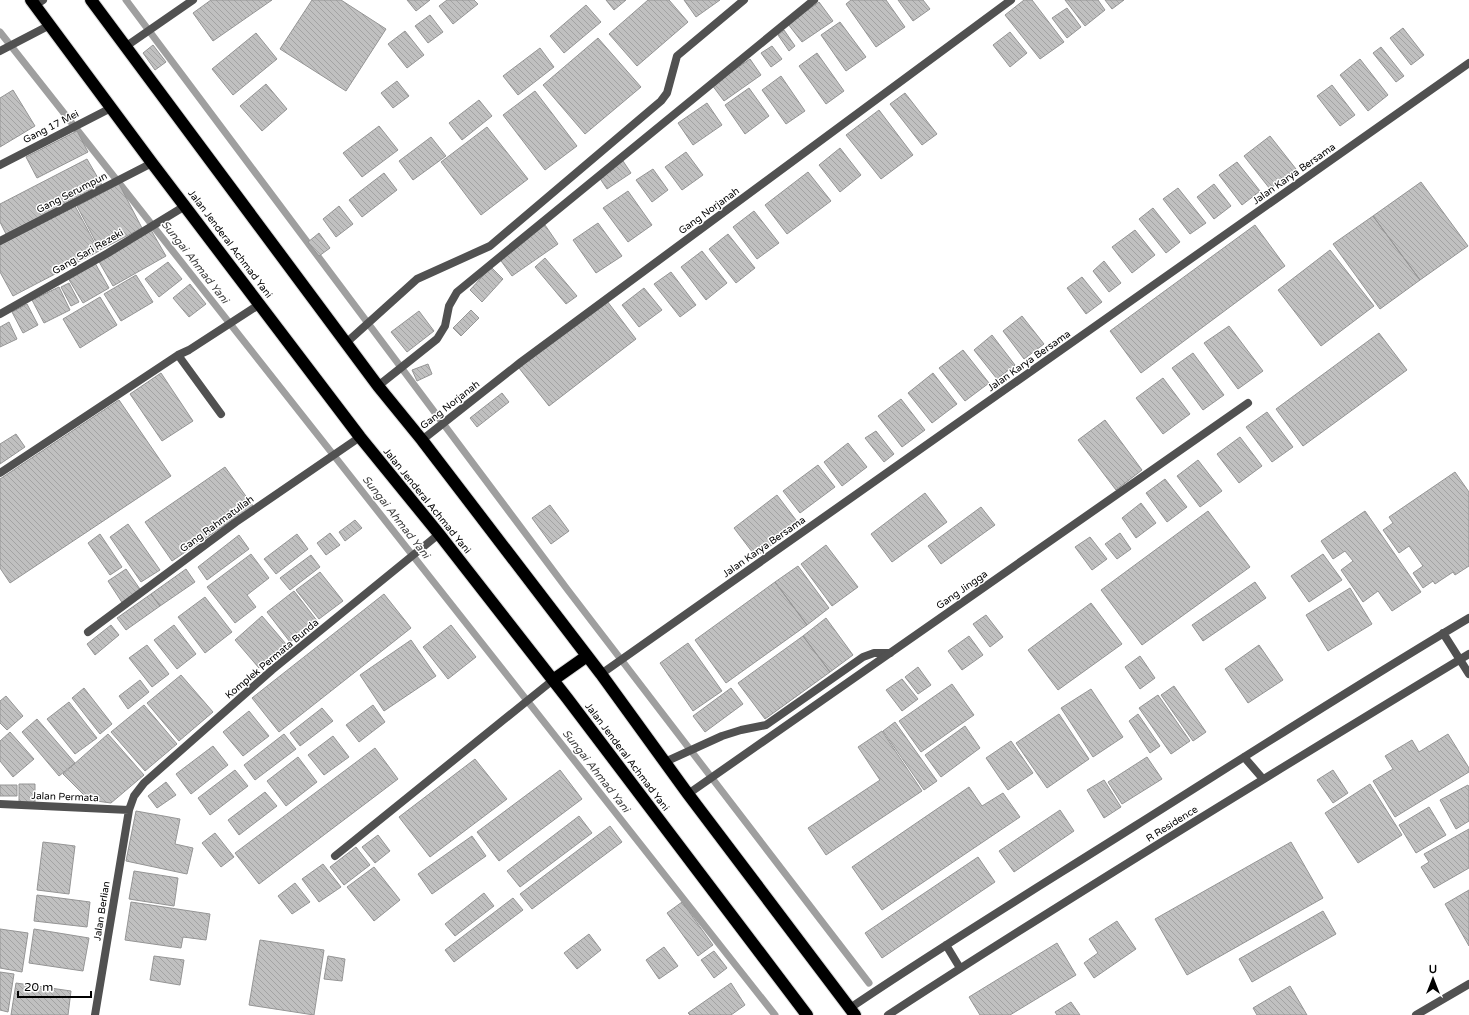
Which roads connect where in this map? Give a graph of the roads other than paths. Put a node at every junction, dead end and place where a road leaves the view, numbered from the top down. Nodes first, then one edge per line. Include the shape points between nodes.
1 (91, 0) edge
2 (193, 0) edge
3 (744, 0) edge
4 (814, 0) edge
5 (1011, 0) edge
6 (36, 2) edge
7 (50, 25) junction
8 (125, 47) junction
9 (4, 49) edge
10 (1469, 63) edge
11 (110, 108) junction
12 (152, 163) junction
13 (0, 165) edge
14 (185, 206) junction
15 (0, 240) edge
16 (260, 304) junction
17 (0, 314) edge
18 (346, 343) junction
19 (178, 355) junction
20 (378, 386) junction
21 (1248, 403) dead end
22 (221, 414) dead end
23 (360, 437) junction
24 (422, 440) junction
25 (0, 473) edge
26 (439, 534) junction
27 (1469, 618) edge
28 (88, 632) dead end
29 (1443, 633) junction
30 (890, 653) junction
31 (1469, 654) edge
32 (587, 656) junction
33 (1460, 659) junction
34 (601, 674) junction
35 (1469, 674) edge
36 (553, 680) junction
37 (1244, 757) junction
38 (665, 762) junction
39 (1263, 779) junction
40 (688, 794) junction
41 (0, 804) edge
42 (129, 810) junction
43 (335, 856) dead end
44 (946, 946) junction
45 (960, 968) junction
46 (1469, 984) edge
47 (853, 1012) edge
48 (95, 1015) edge
49 (807, 1015) edge
50 (888, 1015) edge
51 (1416, 1015) edge

1 - 8 highway
2 - 8 street
3 - 18 street via 677,56 666,93 661,101 490,246 417,279
4 - 20 street via 457,292 445,326 436,339
5 - 24 street, Gang Norjanah via 521,362
6 - 7 highway, Jalan Jenderal Achmad Yani
7 - 9 street
7 - 11 highway, Jalan Jenderal Achmad Yani
8 - 18 highway
10 - 34 street, Jalan Karya Bersama
11 - 12 highway, Jalan Jenderal Achmad Yani
11 - 13 street, Gang 17 Mei
12 - 14 highway, Jalan Jenderal Achmad Yani
12 - 15 street, Gang Serumpun
14 - 16 highway, Jalan Jenderal Achmad Yani
14 - 17 street, Gang Sari Rezeki
16 - 19 street
16 - 23 highway, Jalan Jenderal Achmad Yani
18 - 20 highway
19 - 22 street
19 - 25 street
20 - 24 highway
21 - 30 street, Gang Jingga
23 - 26 highway, Jalan Jenderal Achmad Yani
23 - 28 street, Gang Rahmatullah via 236,522
24 - 32 highway
26 - 36 highway, Jalan Jenderal Achmad Yani
26 - 42 street, Komplek Permata Bunda via 272,670 144,783 134,796
27 - 29 street
29 - 33 street
29 - 37 street
30 - 38 street via 874,653 863,657 766,725 722,736
30 - 40 street, Gang Jingga
31 - 33 street, R Residence
32 - 34 highway
32 - 36 highway
33 - 35 street
33 - 39 street, R Residence
34 - 38 highway
36 - 43 street
36 - 49 highway, Jalan Jenderal Achmad Yani
37 - 39 street
37 - 44 street
38 - 40 highway
39 - 45 street, R Residence
40 - 47 highway
41 - 42 street, Jalan Permata
42 - 48 street, Jalan Berlian
44 - 45 street
44 - 47 street via 905,971
45 - 50 street, R Residence
46 - 51 street

